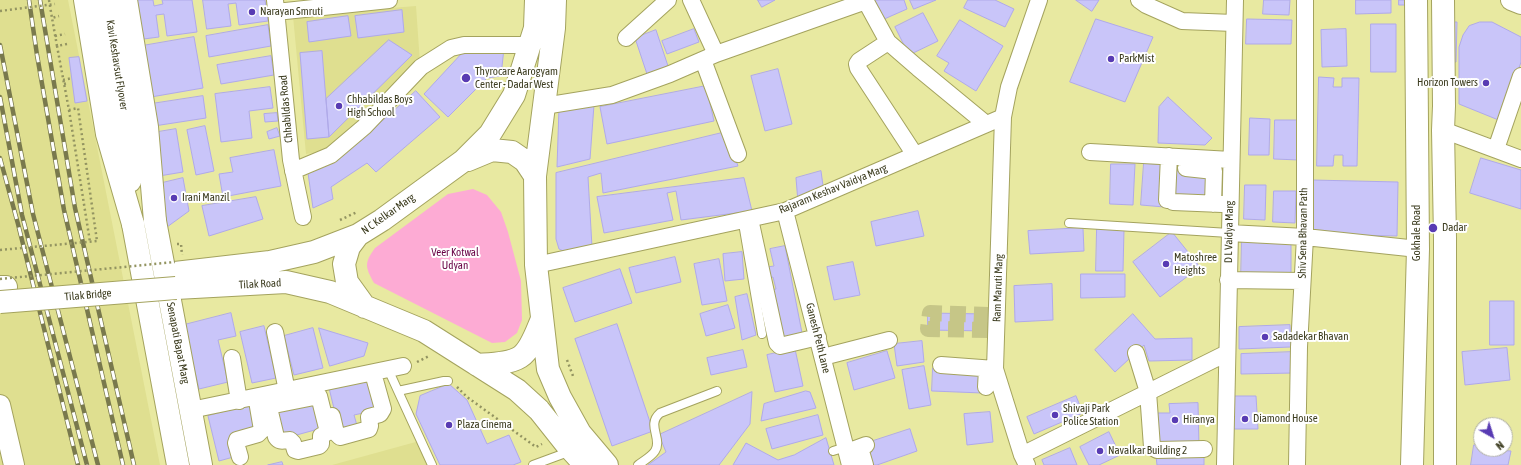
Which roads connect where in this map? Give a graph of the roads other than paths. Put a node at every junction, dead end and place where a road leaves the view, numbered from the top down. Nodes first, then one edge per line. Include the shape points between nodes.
1 (85, 0) edge
2 (106, 0) edge
3 (126, 0) edge
4 (389, 0) edge
5 (536, 0) edge
6 (555, 0) edge
7 (668, 0) edge
8 (691, 0) edge
9 (866, 0) edge
10 (1039, 0) edge
11 (1140, 0) edge
12 (1235, 0) edge
13 (1304, 0) edge
14 (1416, 0) edge
15 (1443, 0) edge
16 (1511, 0) edge
17 (1521, 4) edge
18 (276, 6) edge
19 (1234, 23) junction
20 (626, 38) dead end
21 (888, 42) junction
22 (530, 45) junction
23 (709, 57) junction
24 (1521, 76) edge
25 (544, 106) junction
26 (1003, 117) junction
27 (986, 124) junction
28 (127, 130) junction
29 (1443, 130) junction
30 (1496, 149) junction
31 (1090, 152) dead end
32 (738, 154) dead end
33 (915, 155) junction
34 (1169, 156) junction
35 (1521, 159) edge
36 (1231, 160) junction
37 (463, 162) junction
38 (1186, 168) dead end
39 (293, 171) junction
40 (535, 176) junction
41 (1213, 199) junction
42 (1230, 200) junction
43 (785, 211) junction
44 (303, 217) dead end
45 (747, 219) junction
46 (155, 221) junction
47 (1069, 223) dead end
48 (133, 224) junction
49 (1229, 233) junction
50 (358, 235) junction
51 (1305, 237) junction
52 (1418, 249) junction
53 (536, 265) junction
54 (176, 271) junction
55 (1228, 280) junction
56 (1302, 281) junction
57 (0, 287) edge
58 (0, 302) edge
59 (365, 306) junction
60 (542, 317) junction
61 (275, 332) dead end
62 (762, 334) dead end
63 (818, 337) junction
64 (889, 340) dead end
65 (1227, 352) junction
66 (1136, 353) dead end
67 (822, 357) junction
68 (232, 358) dead end
69 (477, 365) junction
70 (941, 365) dead end
71 (388, 369) junction
72 (991, 369) junction
73 (448, 381) road end
74 (986, 388) dead end
75 (287, 391) junction
76 (398, 391) junction
77 (716, 391) dead end
78 (1148, 392) junction
79 (327, 394) dead end
80 (264, 400) junction
81 (239, 401) junction
82 (0, 405) edge
83 (191, 410) junction
84 (1204, 449) dead end
85 (240, 457) dead end
86 (857, 457) edge
87 (579, 458) edge
88 (1024, 460) edge
89 (14, 465) edge
90 (178, 465) edge
91 (201, 465) edge
92 (432, 465) edge
93 (533, 465) edge
94 (607, 465) edge
95 (638, 465) edge
96 (1225, 465) edge
97 (1297, 465) edge
98 (1412, 465) edge
99 (1445, 465) edge

1 - 48 main road via 107,134
2 - 28 main road, Kavi Keshavsut Flyover
3 - 46 main road via 147,127
4 - 18 street
5 - 22 main road, N C Kelkar Marg via 535,28
6 - 25 main road
7 - 20 street
8 - 23 street
9 - 21 street
9 - 23 street
10 - 26 street via 1009,87
11 - 19 street via 1182,20
12 - 19 street, D L Vaidya Marg
13 - 51 street, Shiv Sena Bhavan Path
14 - 52 main road, Gokhale Road
15 - 29 main road
16 - 17 street
18 - 39 street, Chhabildas Road
19 - 36 street, D L Vaidya Marg
21 - 27 street
21 - 33 street via 857,64
22 - 37 main road, N C Kelkar Marg via 514,95 490,134
22 - 39 street via 464,44 451,48 421,67 364,128 331,155
23 - 25 street via 612,95
23 - 32 street
24 - 30 street
25 - 40 main road
26 - 27 street, Rajaram Keshav Vaidya Marg
26 - 72 street, Ram Maruti Marg
27 - 33 street, Rajaram Keshav Vaidya Marg
28 - 46 main road, Kavi Keshavsut Flyover
28 - 48 main road, Kavi Keshavsut Flyover
29 - 30 street
29 - 99 main road
30 - 35 street
31 - 34 street via 1125,159
33 - 43 street, Rajaram Keshav Vaidya Marg
34 - 36 street
34 - 41 street via 1170,201
36 - 42 street, D L Vaidya Marg
37 - 40 main road via 492,150 512,152 525,161
37 - 50 main road, N C Kelkar Marg
38 - 41 street via 1214,171
39 - 44 street, Chhabildas Road
40 - 53 main road
41 - 42 street
42 - 49 street, D L Vaidya Marg
43 - 45 street, Rajaram Keshav Vaidya Marg
43 - 63 street, Ganesh Peth Lane
45 - 53 street, Rajaram Keshav Vaidya Marg
45 - 62 lane
45 - 63 street via 777,343 780,346
46 - 83 main road, Senapati Bapat Marg
47 - 49 lane
48 - 90 main road, Senapati Bapat Marg
49 - 51 street
49 - 55 street, D L Vaidya Marg
50 - 54 main road, Tilak Road via 314,252 270,262
50 - 59 main road, N C Kelkar Marg via 344,264 347,282
51 - 52 street
51 - 56 street, Shiv Sena Bhavan Path
52 - 98 main road, Gokhale Road
53 - 60 main road
54 - 57 main road, Tilak Bridge
54 - 58 main road, Tilak Bridge, bridge
54 - 59 main road, Tilak Road via 286,282 330,292
55 - 56 street
55 - 65 street, D L Vaidya Marg
56 - 97 street, Shiv Sena Bhavan Path
59 - 69 main road via 424,331
60 - 69 main road via 532,344 521,357 501,363
60 - 94 main road via 548,369 560,397 580,433
61 - 75 street
63 - 67 street, Ganesh Peth Lane
64 - 67 street
65 - 78 street, Ram Maruti Marg
65 - 96 street, D L Vaidya Marg
66 - 78 street
67 - 86 street, Ganesh Peth Lane
68 - 81 street
69 - 87 main road via 517,390 539,410
70 - 72 street
71 - 75 street
71 - 76 lane
71 - 79 street via 383,409 380,414 369,417 369,429 340,437 337,435
72 - 74 street
72 - 88 street, Ram Maruti Marg
73 - 76 lane
75 - 80 street
76 - 92 lane
77 - 95 lane via 660,413 654,422 658,446
78 - 84 street via 1151,444 1154,450
78 - 88 street, Ram Maruti Marg
80 - 81 street
80 - 85 street via 262,430 258,434 237,440
81 - 83 street
82 - 89 street
83 - 91 main road, Senapati Bapat Marg
87 - 93 lane

